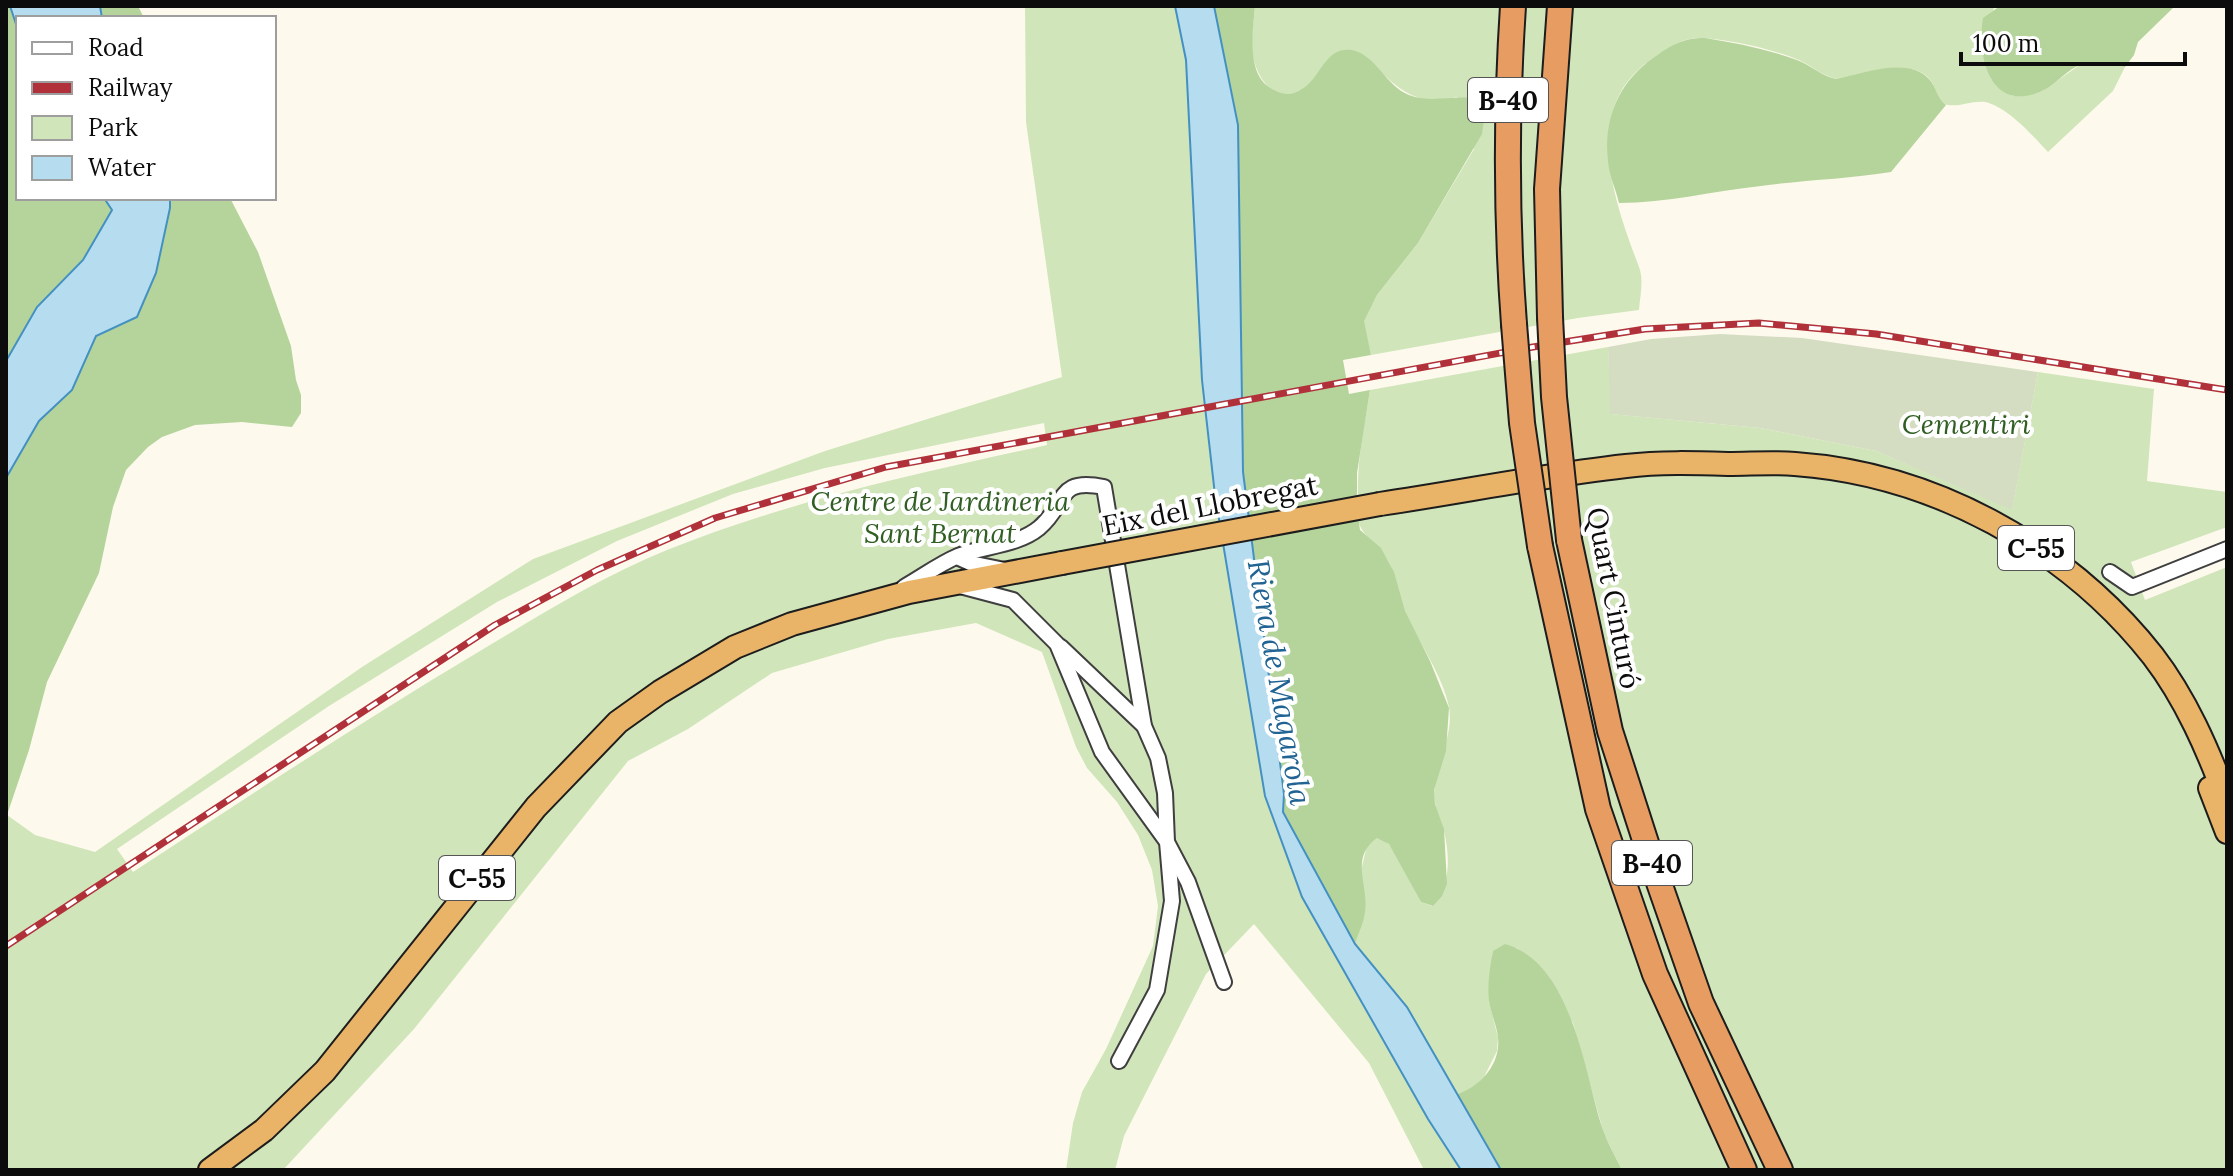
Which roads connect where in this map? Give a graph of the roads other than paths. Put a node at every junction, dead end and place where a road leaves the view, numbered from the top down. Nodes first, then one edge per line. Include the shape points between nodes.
1 (1513, 6) edge
2 (1560, 6) edge
3 (1731, 464) junction
4 (2227, 549) edge
5 (957, 557) junction
6 (1019, 570) junction
7 (2110, 572) dead end
8 (952, 584) junction
9 (885, 598) junction
10 (1013, 600) junction
11 (1057, 644) junction
12 (1144, 726) junction
13 (2227, 801) edge
14 (2227, 832) edge
15 (1167, 842) junction
16 (1224, 982) dead end
17 (1119, 1061) dead end
18 (210, 1170) edge
19 (1744, 1170) edge
20 (1780, 1170) edge

1 - 19 highway, B-40, bridge via 1507,195 1522,423 1540,546 1598,809 1655,974
2 - 20 highway, Quart Cinturó / B-40, bridge via 1547,189 1554,397 1569,540 1610,731 1656,874 1701,1003
3 - 6 highway, Eix del Llobregat / C-55, bridge via 1627,466 1380,504
3 - 13 highway, Eix del Llobregat / C-55 via 1795,464 1881,479 2010,529 2100,599 2153,657 2207,748
3 - 14 highway, Eix del Llobregat / C-55 via 1845,484 1942,513 1977,527 2048,570 2122,640 2162,694
4 - 7 street via 2132,587
5 - 6 street
5 - 9 street
5 - 12 street via 1039,528 1068,488 1082,483 1104,487
6 - 8 highway, Eix del Llobregat / C-55
6 - 10 street
8 - 9 highway, Eix del Llobregat / C-55
8 - 10 street
9 - 18 highway, Eix del Llobregat / C-55 via 753,639 684,676 618,722 536,807 325,1071 264,1130
10 - 11 street
11 - 12 street
11 - 15 street via 1102,752
12 - 15 street via 1165,793
15 - 16 street via 1188,882
15 - 17 street via 1172,901 1157,990

